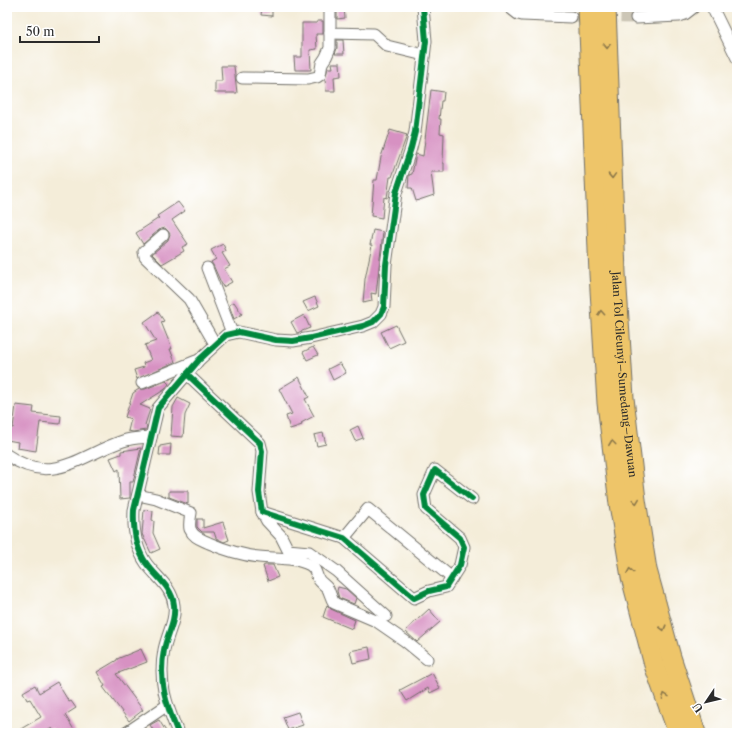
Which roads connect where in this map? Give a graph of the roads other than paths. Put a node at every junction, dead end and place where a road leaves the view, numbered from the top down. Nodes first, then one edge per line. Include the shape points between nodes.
1 (330, 7) edge
2 (423, 7) edge
3 (509, 7) edge
4 (588, 7) edge
5 (606, 7) edge
6 (694, 7) edge
7 (712, 7) edge
8 (570, 17) tunnel mouth
9 (636, 18) tunnel mouth
10 (330, 33) junction
11 (424, 55) junction
12 (737, 58) edge
13 (242, 78) dead end
14 (163, 235) dead end
15 (207, 268) dead end
16 (232, 333) junction
17 (215, 344) junction
18 (199, 360) junction
19 (187, 374) junction
20 (142, 383) dead end
21 (151, 437) junction
22 (7, 455) edge
23 (138, 495) junction
24 (472, 498) dead end
25 (262, 512) junction
26 (344, 538) junction
27 (452, 578) junction
28 (386, 616) dead end
29 (427, 660) dead end
30 (166, 706) junction
31 (126, 733) edge
32 (178, 733) edge
33 (678, 733) edge
34 (696, 733) edge

1 - 10 street
2 - 11 street via 426,41
3 - 8 street via 522,15
33 -> 4 highway, Jalan Tol Cileunyi–Sumedang–Dawuan via 654,665 631,577 619,504 607,402 599,274
5 -> 34 highway, Jalan Tol Cileunyi–Sumedang–Dawuan via 616,273 624,398 636,500 647,570 671,657
6 - 9 street via 679,16
7 - 12 street
10 - 11 street via 374,34 387,46
10 - 13 street via 330,48 317,77
11 - 16 street via 414,138 396,194 386,265 384,307 381,314 373,322 363,326 293,341
14 - 17 street via 144,252 145,258 189,298
15 - 16 street
16 - 17 street
17 - 18 street
18 - 19 street
18 - 20 street
19 - 21 street via 158,408
19 - 25 street via 260,443 262,451 259,492
21 - 22 street via 124,441 65,466 26,466
21 - 23 street
23 - 29 street via 156,499 190,513 190,528 200,540 237,553 296,561 311,566 316,569 318,579 328,589 334,603 376,621
23 - 30 street via 134,510 137,548 169,590 174,604 175,617 164,649 162,670
24 - 27 street via 435,470 424,495 426,509 460,538 464,547 460,565
25 - 26 street
25 - 28 street via 281,536 288,550 309,552
26 - 27 street via 414,598 446,587
26 - 27 street via 368,509
30 - 31 street
30 - 32 street

